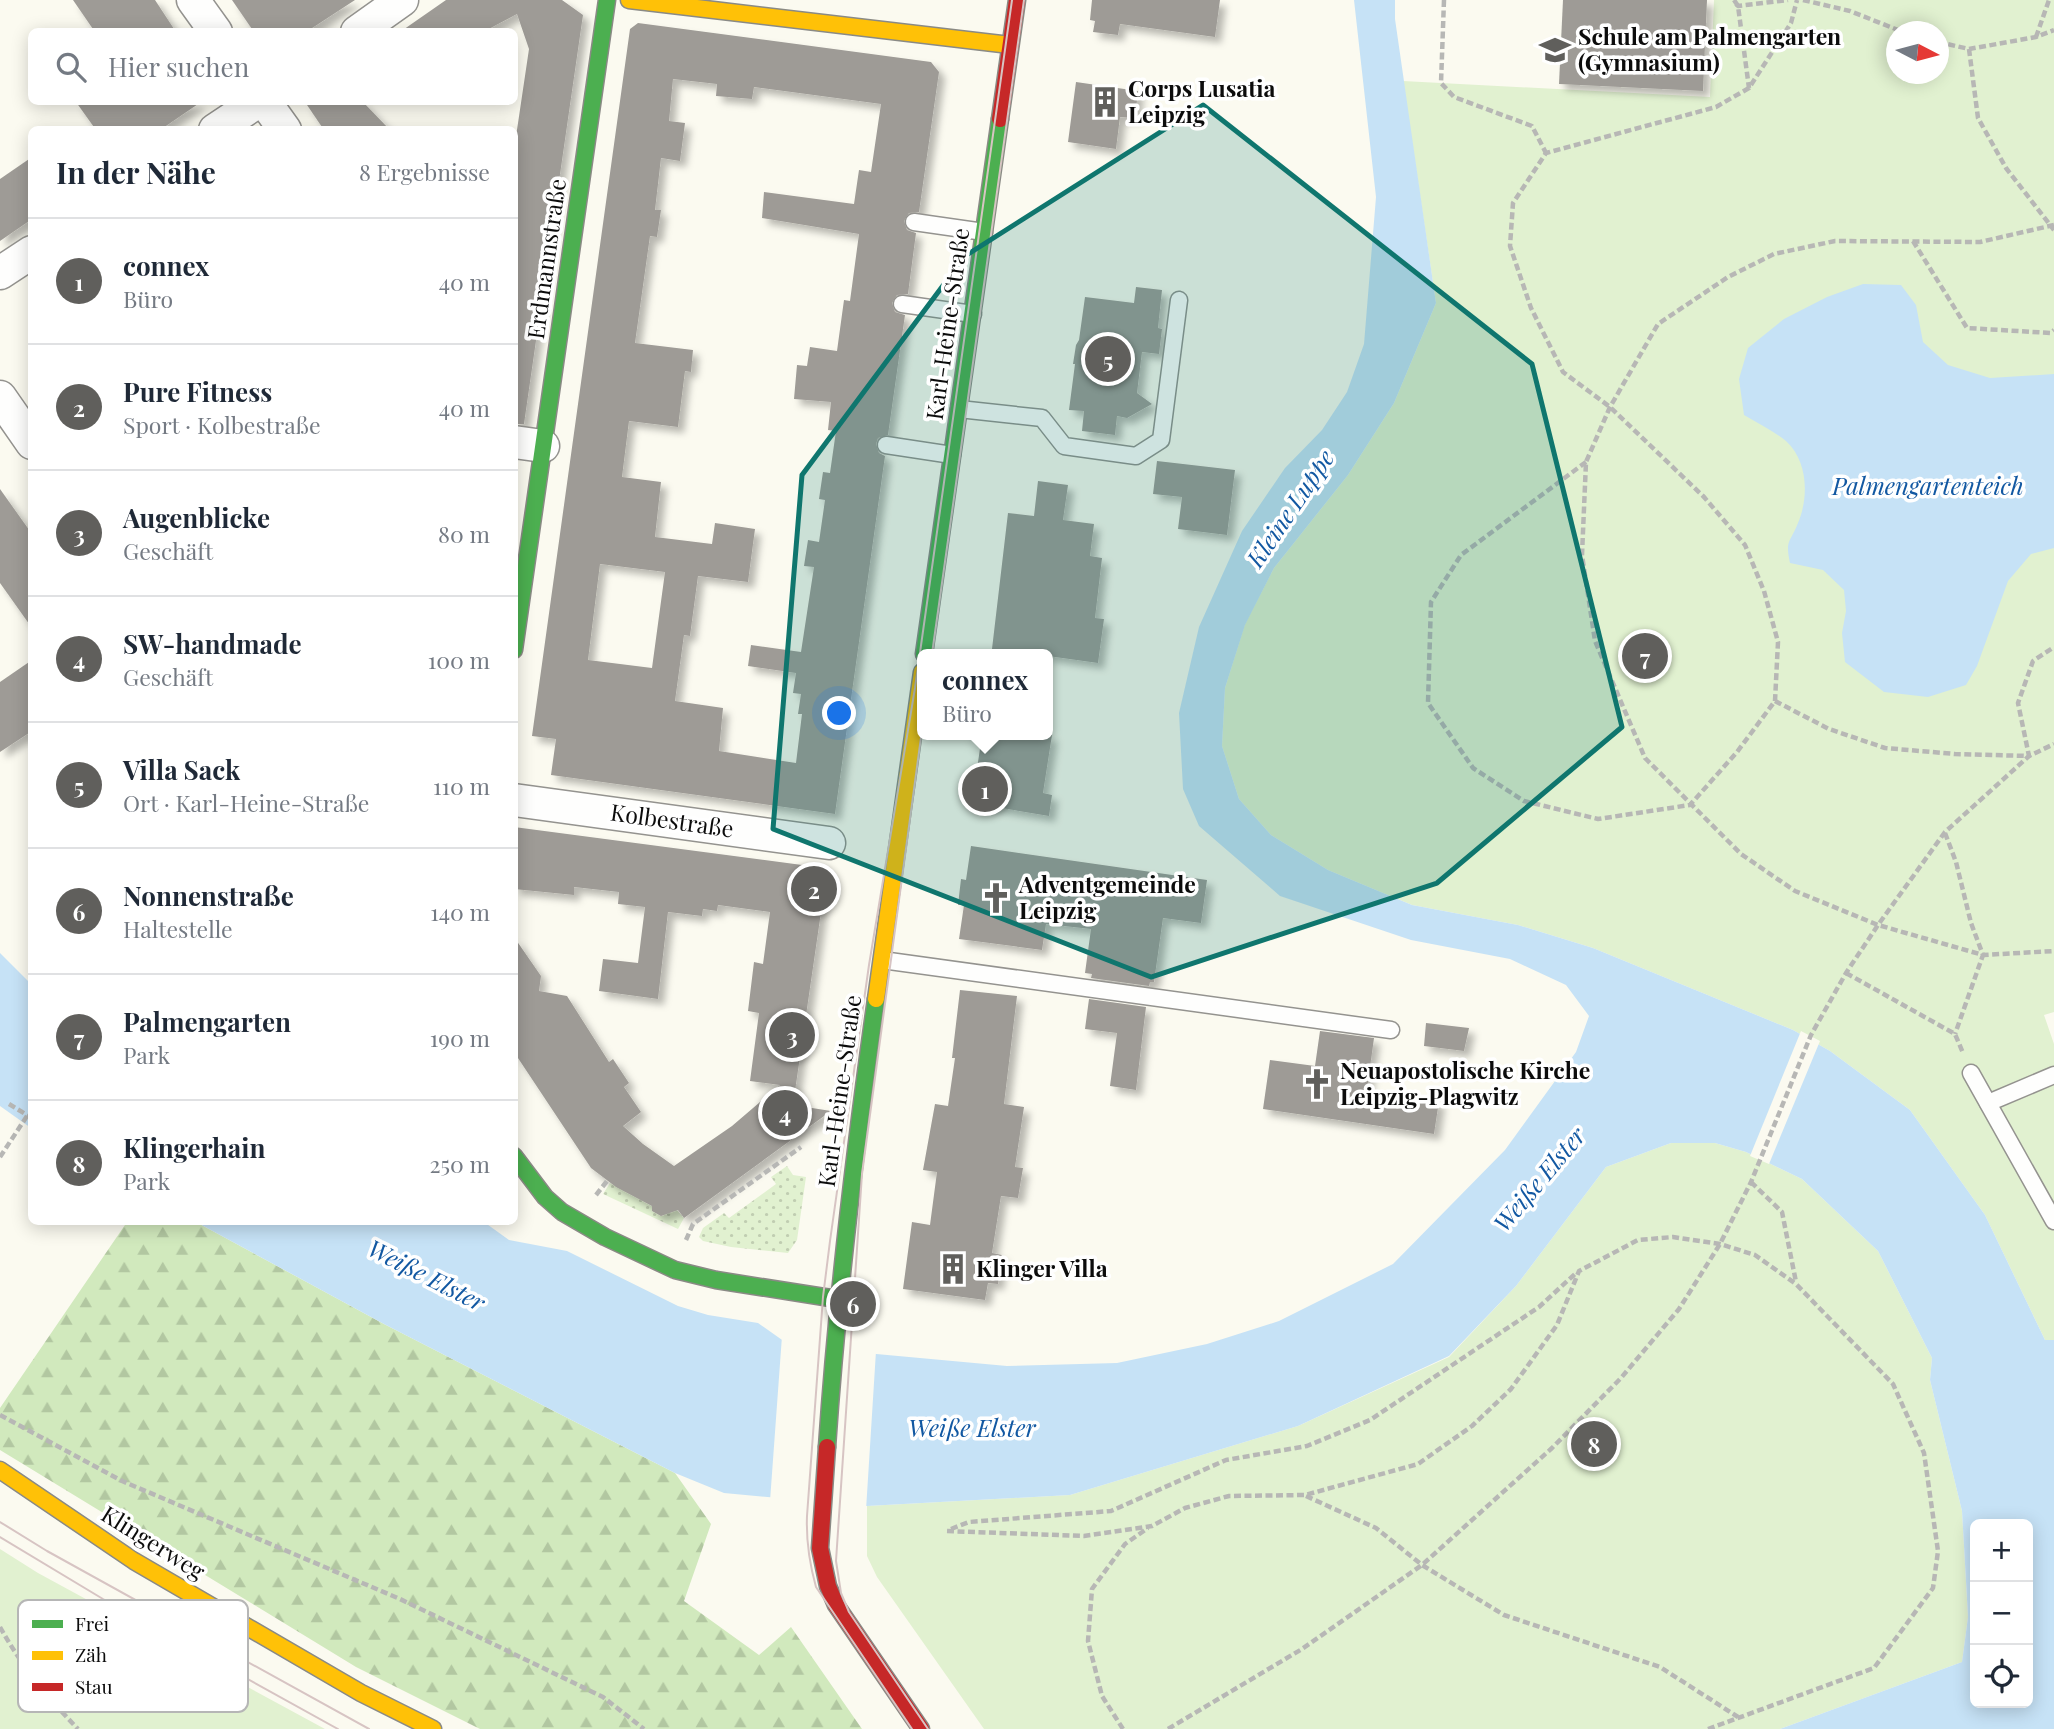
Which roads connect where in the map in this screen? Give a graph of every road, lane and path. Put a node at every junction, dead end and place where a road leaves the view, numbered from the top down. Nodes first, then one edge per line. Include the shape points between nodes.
1 (194, 0) edge
2 (402, 0) edge
3 (607, 0) edge
4 (629, 0) edge
5 (1017, 0) edge
6 (1444, 0) edge
7 (1734, 0) edge
8 (1788, 0) edge
9 (1797, 0) edge
10 (1802, 0) edge
11 (2049, 0) edge
12 (1738, 6) junction
13 (1886, 25) edge
14 (213, 28) edge
15 (363, 28) edge
16 (2054, 30) edge
17 (2036, 37) junction
18 (1010, 45) junction
19 (1949, 45) edge
20 (1969, 50) junction
21 (1749, 88) junction
22 (252, 105) edge
23 (267, 105) edge
24 (221, 126) edge
25 (282, 126) edge
26 (1546, 153) junction
27 (914, 222) dead end
28 (2053, 227) edge
29 (984, 232) junction
30 (1913, 242) junction
31 (28, 255) edge
32 (0, 273) edge
33 (1179, 300) dead end
34 (902, 304) dead end
35 (973, 314) junction
36 (2054, 330) edge
37 (0, 397) edge
38 (1610, 407) junction
39 (959, 409) junction
40 (28, 437) edge
41 (529, 444) edge
42 (886, 445) dead end
43 (952, 455) junction
44 (1586, 462) junction
45 (518, 595) edge
46 (2054, 647) edge
47 (926, 649) edge
48 (1775, 701) junction
49 (917, 708) edge
50 (2054, 744) edge
51 (2029, 756) junction
52 (518, 801) edge
53 (1690, 805) junction
54 (1944, 832) junction
55 (829, 843) dead end
56 (1878, 925) junction
57 (2054, 951) edge
58 (1983, 955) junction
59 (882, 960) junction
60 (1846, 973) junction
61 (1391, 1030) dead end
62 (1955, 1034) junction
63 (1971, 1073) joint
64 (2054, 1075) edge
65 (1988, 1103) junction
66 (9, 1104) dead end
67 (28, 1116) edge
68 (28, 1118) edge
69 (801, 1147) dead end
70 (0, 1157) edge
71 (518, 1161) edge
72 (1751, 1182) junction
73 (2054, 1221) edge
74 (1720, 1244) junction
75 (675, 1269) junction
76 (1579, 1271) junction
77 (1796, 1284) junction
78 (837, 1299) junction
79 (0, 1415) edge
80 (0, 1470) edge
81 (1305, 1495) junction
82 (1152, 1526) junction
83 (1422, 1564) junction
84 (202, 1600) edge
85 (0, 1627) edge
86 (248, 1627) edge
87 (18, 1657) edge
88 (61, 1712) edge
89 (1738, 1717) junction
90 (78, 1729) edge
91 (433, 1729) edge
92 (644, 1729) edge
93 (921, 1729) edge
94 (1123, 1729) edge
95 (1168, 1729) edge
96 (1708, 1729) edge

1 - 14 street
2 - 15 street
3 - 41 main road, Erdmannstraße
4 - 18 main road
5 - 18 main road, Karl-Heine-Straße
6 - 26 path via 1441,83 1454,97 1532,126
7 - 12 path
8 - 12 path
9 - 21 path via 1791,23
10 - 13 path
11 - 17 path
12 - 21 path
16 - 17 path
17 - 20 path
18 - 29 main road, Karl-Heine-Straße
19 - 20 path
20 - 28 path via 1978,118 2006,168
21 - 26 path via 1716,107
22 - 24 street
23 - 25 street
26 - 38 path via 1513,203 1510,246 1531,308 1563,372
27 - 29 lane
28 - 30 path via 1980,242
29 - 35 main road, Karl-Heine-Straße
30 - 36 path via 1967,328
30 - 38 path via 1835,242 1774,254 1728,277 1658,324
31 - 32 street
33 - 39 lane via 1161,440 1136,456 1064,446 1042,418
34 - 35 lane
35 - 39 main road, Karl-Heine-Straße
37 - 40 street
38 - 44 path
38 - 48 path via 1704,497 1745,545 1778,642
39 - 43 main road, Karl-Heine-Straße
41 - 45 main road, Erdmannstraße
42 - 43 lane
43 - 47 main road, Karl-Heine-Straße
44 - 53 path via 1581,555 1595,641 1645,758
44 - 53 path via 1461,555 1431,602 1428,703 1473,768 1524,802 1598,819
46 - 51 path via 2033,662 2018,703
48 - 51 path via 1829,729 1885,748
48 - 53 path
49 - 59 main road, Karl-Heine-Straße
50 - 51 path
51 - 54 path
52 - 55 street, Kolbestraße
53 - 56 path via 1741,854 1795,891
54 - 56 path
54 - 58 path
56 - 58 path
56 - 60 path
57 - 58 path
58 - 62 path
59 - 61 lane
59 - 78 main road, Karl-Heine-Straße
60 - 62 path
60 - 72 path via 1811,1035
62 - 63 path
63 - 65 lane
64 - 65 lane
65 - 73 lane
66 - 67 path
68 - 70 path
69 - 75 path via 692,1224
71 - 75 main road via 562,1212
72 - 74 path
72 - 77 path via 1782,1212
74 - 76 path via 1673,1237 1638,1240
74 - 77 path via 1755,1255
74 - 83 path via 1679,1310 1621,1378 1552,1448
75 - 78 main road
76 - 81 path via 1557,1325 1511,1390 1472,1426 1418,1464
76 - 82 path via 1539,1307 1370,1420 1307,1446 1226,1460 1111,1511 969,1522 947,1531 1084,1536
77 - 89 path via 1893,1384 1924,1453 1938,1551 1933,1588 1874,1668
78 - 93 main road, Karl-Heine-Straße via 821,1518 822,1565 836,1605
79 - 92 path via 122,1481 400,1598 567,1679 603,1697
80 - 84 main road, Klingerweg
81 - 82 path via 1229,1496 1185,1508
81 - 83 path via 1376,1528
82 - 94 path via 1125,1544 1092,1589 1088,1641 1102,1696
83 - 89 path via 1504,1615 1660,1667
83 - 95 path via 1302,1649
85 - 87 path
86 - 91 main road, Klingerweg
88 - 90 path
89 - 96 path

